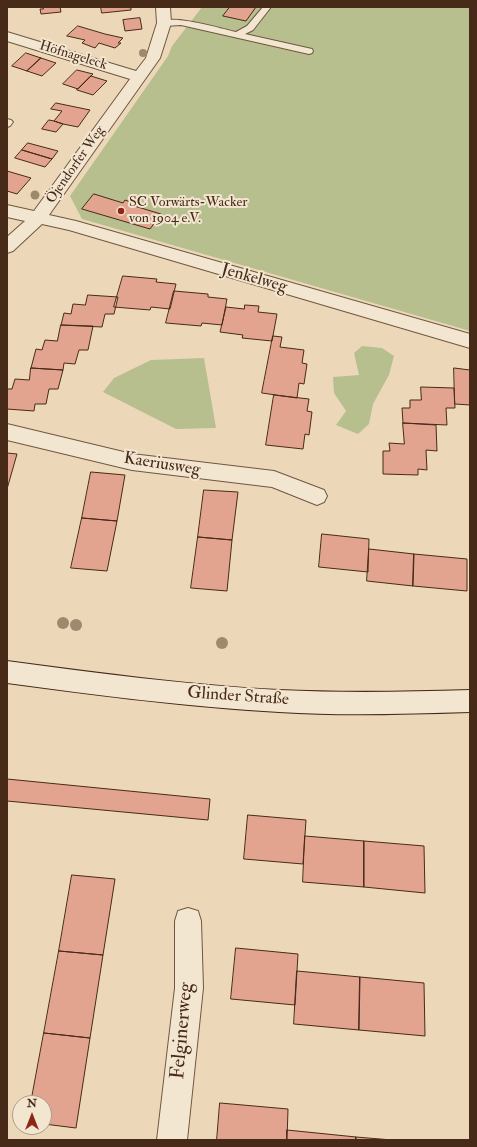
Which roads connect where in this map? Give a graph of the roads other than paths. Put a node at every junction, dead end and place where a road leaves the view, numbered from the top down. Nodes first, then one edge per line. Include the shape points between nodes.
1 (163, 7) edge
2 (267, 7) edge
3 (164, 23) junction
4 (237, 35) junction
5 (7, 36) edge
6 (309, 51) dead end
7 (138, 77) junction
8 (7, 211) edge
9 (38, 218) junction
10 (7, 247) edge
11 (470, 341) edge
12 (7, 432) edge
13 (317, 496) dead end
14 (7, 672) edge
15 (470, 701) edge
16 (188, 921) dead end
17 (172, 1140) edge

1 - 3 street, Öjendorfer Weg
2 - 4 lane via 250,28
3 - 4 lane via 180,22
3 - 7 street, Öjendorfer Weg via 153,58
4 - 6 lane
5 - 7 street, Höfnageleck
7 - 9 street, Öjendorfer Weg
8 - 9 street, Jenkelweg
9 - 10 street, Öjendorfer Weg
9 - 11 street, Jenkelweg via 70,225
12 - 13 street, Kaeriusweg via 132,462 274,479
14 - 15 street, Glinder Straße via 128,688 279,701
16 - 17 street, Felginerweg via 189,988

